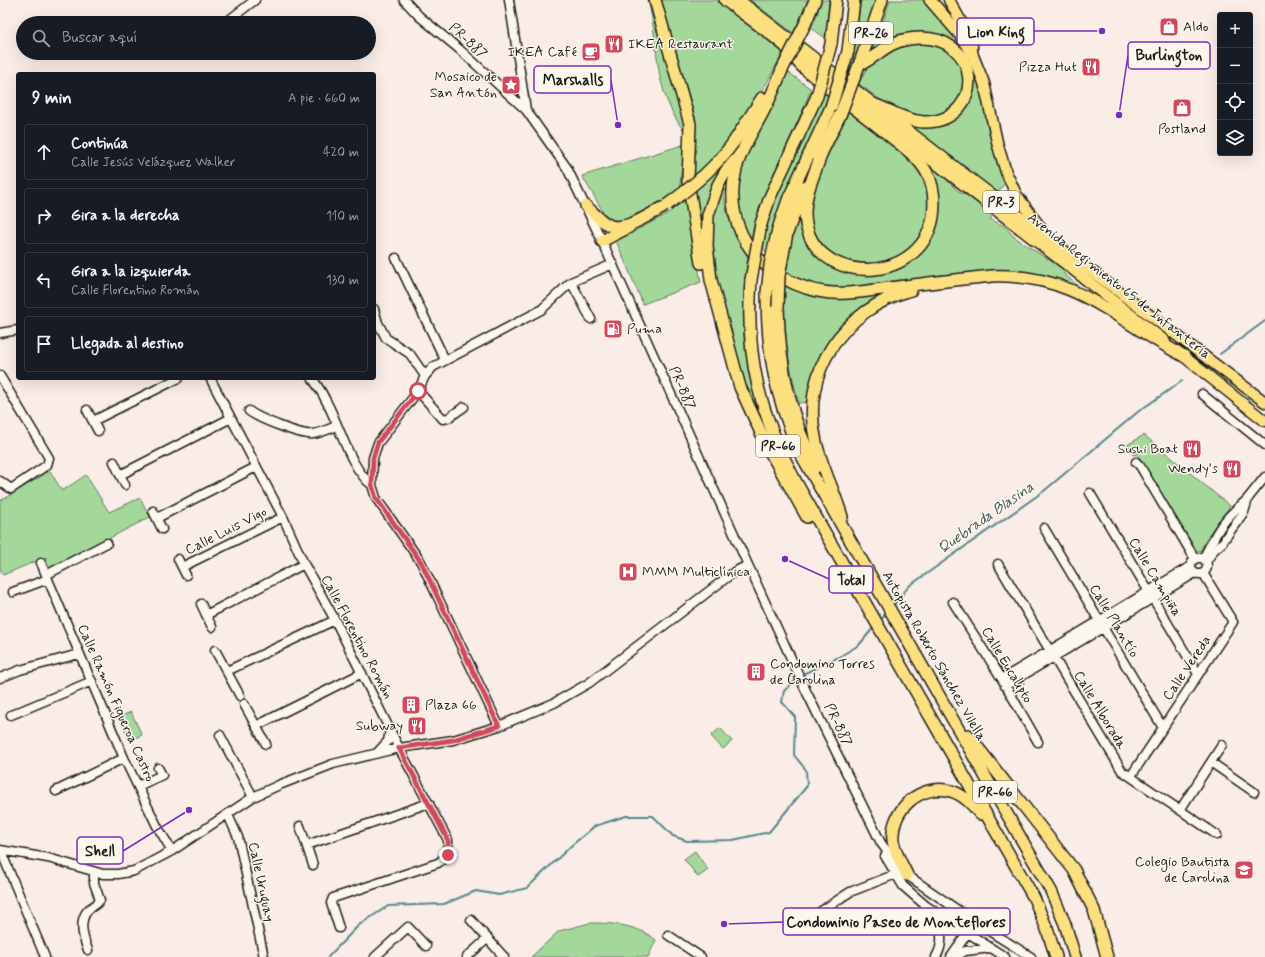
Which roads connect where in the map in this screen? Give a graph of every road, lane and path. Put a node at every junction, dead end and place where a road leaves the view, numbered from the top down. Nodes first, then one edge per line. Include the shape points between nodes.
1 (255, 0) edge
2 (404, 0) edge
3 (509, 0) edge
4 (654, 0) edge
5 (725, 0) edge
6 (739, 0) edge
7 (815, 0) edge
8 (836, 0) edge
9 (854, 0) edge
10 (882, 0) edge
11 (930, 0) edge
12 (949, 0) edge
13 (234, 16) edge
14 (785, 47) junction
15 (972, 53) junction
16 (859, 65) junction
17 (782, 70) junction
18 (876, 105) junction
19 (526, 110) junction
20 (750, 136) junction
21 (822, 152) junction
22 (586, 206) junction
23 (664, 207) junction
24 (783, 231) junction
25 (1050, 240) junction
26 (602, 241) junction
27 (396, 258) dead end
28 (613, 264) junction
29 (946, 281) junction
30 (571, 282) junction
31 (376, 316) edge
32 (591, 319) dead end
33 (16, 330) edge
34 (0, 333) edge
35 (1184, 356) junction
36 (445, 360) junction
37 (0, 376) edge
38 (425, 376) junction
39 (176, 380) edge
40 (211, 380) edge
41 (313, 380) edge
42 (740, 387) junction
43 (418, 391) junction
44 (1202, 394) dead end
45 (1265, 402) edge
46 (464, 407) dead end
47 (87, 410) dead end
48 (249, 411) dead end
49 (231, 418) junction
50 (93, 421) junction
51 (1265, 421) edge
52 (336, 426) junction
53 (98, 431) dead end
54 (1265, 445) edge
55 (114, 462) dead end
56 (1136, 462) dead end
57 (256, 467) junction
58 (120, 475) junction
59 (1265, 477) edge
60 (0, 480) edge
61 (125, 484) dead end
62 (372, 485) junction
63 (1090, 493) dead end
64 (1248, 499) junction
65 (282, 517) junction
66 (1044, 528) dead end
67 (162, 529) dead end
68 (846, 531) junction
69 (1220, 539) junction
70 (107, 543) dead end
71 (178, 559) dead end
72 (41, 563) dead end
73 (304, 564) junction
74 (998, 564) dead end
75 (748, 565) junction
76 (1199, 565) junction
77 (182, 568) junction
78 (186, 575) dead end
79 (47, 577) junction
80 (13, 592) dead end
81 (860, 594) junction
82 (1150, 594) junction
83 (953, 602) dead end
84 (201, 604) dead end
85 (206, 615) junction
86 (335, 620) junction
87 (1101, 624) junction
88 (212, 627) dead end
89 (215, 650) dead end
90 (1051, 653) junction
91 (79, 654) junction
92 (227, 671) junction
93 (362, 673) junction
94 (1198, 674) junction
95 (0, 678) edge
96 (92, 681) junction
97 (1003, 682) junction
98 (934, 690) junction
99 (240, 696) dead end
100 (244, 704) dead end
101 (11, 715) dead end
102 (256, 726) junction
103 (499, 726) junction
104 (1163, 728) junction
105 (390, 730) junction
106 (220, 735) dead end
107 (1038, 742) dead end
108 (266, 744) dead end
109 (1222, 745) dead end
110 (399, 748) junction
111 (376, 754) junction
112 (124, 758) junction
113 (1212, 763) junction
114 (158, 768) dead end
115 (1131, 776) junction
116 (138, 786) junction
117 (56, 791) dead end
118 (1254, 792) dead end
119 (253, 797) junction
120 (429, 803) junction
121 (1180, 810) junction
122 (228, 815) junction
123 (300, 826) dead end
124 (993, 828) junction
125 (875, 831) junction
126 (1217, 835) dead end
127 (307, 845) junction
128 (1, 850) edge
129 (172, 851) junction
130 (313, 865) dead end
131 (94, 872) junction
132 (896, 874) junction
133 (908, 875) junction
134 (930, 908) junction
135 (809, 919) dead end
136 (471, 920) dead end
137 (975, 922) junction
138 (339, 928) dead end
139 (968, 933) junction
140 (668, 935) dead end
141 (488, 938) junction
142 (426, 946) dead end
143 (991, 948) junction
144 (88, 950) dead end
145 (45, 957) edge
146 (264, 957) edge
147 (375, 957) edge
148 (467, 957) edge
149 (504, 957) edge
150 (701, 957) edge
151 (936, 957) edge
152 (951, 957) edge
153 (956, 957) edge
154 (1005, 957) edge
155 (1031, 957) edge
156 (1056, 957) edge
157 (1075, 957) edge
158 (1107, 957) edge

1 - 13 street
2 - 19 street, PR-887
3 - 19 street
4 - 42 highway via 690,124 688,181 705,282 719,337
5 - 14 highway, Avenida Regimiento 65 de Infantería / PR-3
6 - 18 main road, Avenida Regimiento 65 de Infantería / PR-3
7 - 17 highway, bridge
8 - 81 highway, PR-66, bridge via 831,44 816,96 770,197 761,224 751,280 749,315 757,385 768,422 797,484
9 - 24 highway, Autopista Roberto Sánchez Vilella / PR-66, bridge via 848,51 831,107 788,200
10 - 16 highway, PR-26
11 - 15 highway via 963,38
12 - 15 main road via 972,41
14 - 21 highway via 804,68 911,153 926,172 933,192 934,212 929,230 915,251 887,268 863,270 843,265 821,251 810,236 805,211 810,186
14 - 35 main road, Avenida Regimiento 65 de Infantería / PR-3
15 - 25 main road via 984,83 1006,172 1023,205
16 - 18 highway via 889,45 920,38 941,41 949,45 966,63 970,78 968,91 962,104 950,115 933,121 914,121
16 - 21 highway, PR-26, bridge via 840,115
17 - 20 highway
17 - 23 highway, bridge via 724,156 698,181
18 - 25 main road, Avenida Regimiento 65 de Infantería / PR-3
19 - 22 street, PR-887 via 567,168
20 - 29 highway via 735,174 734,209 739,228 748,246 761,261 779,275 814,290 842,294
20 - 42 highway via 735,154 718,185 706,228 711,280
21 - 24 highway
22 - 23 highway via 606,223 618,226 635,222
22 - 26 street, PR-887
23 - 26 highway
24 - 68 highway, bridge via 778,308 780,346 791,403 807,448
24 - 68 highway, Autopista Roberto Sánchez Vilella / PR-66, bridge via 770,266 767,293 769,349 774,381 799,451
25 - 45 main road, Avenida Regimiento 65 de Infantería / PR-3
26 - 28 street, PR-887
27 - 36 street
28 - 30 street
28 - 75 street, PR-887
29 - 35 highway via 1016,276 1057,284 1102,305
29 - 68 highway via 887,298 867,309 841,334 823,364 813,407 814,432
30 - 32 street
30 - 36 street via 541,310
31 - 38 street via 386,338 410,354
33 - 34 street
35 - 51 main road, Avenida Regimiento 65 de Infantería / PR-3
36 - 38 street via 433,367
37 - 60 street via 49,458 47,465 11,489
38 - 43 street
39 - 50 street
40 - 49 street, Calle Florentino Román
41 - 52 street via 326,399
42 - 81 highway via 779,469 846,581
43 - 46 street via 443,419
43 - 62 street via 378,442 373,458
44 - 54 street
47 - 50 street
48 - 52 street via 289,430 305,434
49 - 57 street, Calle Florentino Román
49 - 58 street
50 - 53 street
52 - 62 street via 363,479
55 - 58 street
56 - 76 street, Calle Vereda
57 - 65 street, Calle Florentino Román
57 - 67 street via 155,515
58 - 61 street
59 - 64 street
62 - 103 street via 376,498 421,562
63 - 82 street, Calle Campiña
64 - 69 street via 1244,512
64 - 69 street via 1230,513 1217,531
65 - 73 street, Calle Florentino Román
65 - 77 street, Calle Luis Vigo
66 - 87 street, Calle Plantío
68 - 98 highway, Autopista Roberto Sánchez Vilella / PR-66
69 - 76 street
69 - 76 street via 1214,550
70 - 79 street
71 - 77 street
72 - 79 street, Calle Ramón Figueroa Castro
73 - 85 street
73 - 86 street, Calle Florentino Román
74 - 90 street, Calle Alborada
75 - 103 street via 734,572 589,683 554,703
75 - 125 street, PR-887
76 - 82 street
76 - 94 street, Calle Vereda via 1233,622
77 - 78 street
79 - 80 street
79 - 91 street, Calle Ramón Figueroa Castro
81 - 124 highway, PR-66
82 - 87 street
82 - 94 street, Calle Campiña
83 - 97 street, Calle Eucalipto
84 - 85 street
85 - 88 street
86 - 92 street
86 - 93 street, Calle Florentino Román
87 - 90 street
87 - 104 street, Calle Plantío
89 - 92 street
90 - 97 street
90 - 115 street, Calle Alborada via 1122,771
91 - 95 street
91 - 96 street, Calle Ramón Figueroa Castro
92 - 99 street
93 - 102 street
93 - 105 street, Calle Florentino Román
94 - 104 street, Calle Vereda
96 - 101 street
96 - 112 street, Calle Ramón Figueroa Castro
97 - 107 street, Calle Eucalipto
98 - 157 highway, Autopista Roberto Sánchez Vilella / PR-66 via 1051,891
98 - 158 highway via 956,715 989,762 1074,870 1094,910
100 - 102 street
102 - 108 street
103 - 110 street via 453,740
104 - 115 street, Calle Vereda
105 - 110 street, Calle Florentino Román
105 - 111 street via 388,741
106 - 119 street
109 - 113 street
110 - 111 street
110 - 120 street, Calle Florentino Román
111 - 119 street via 333,764
112 - 116 street, Calle Ramón Figueroa Castro
112 - 117 street
113 - 118 street
113 - 121 street
114 - 116 street via 162,775
115 - 121 street, Calle Alborada
116 - 129 street, Calle Ramón Figueroa Castro
119 - 122 street
120 - 127 street
120 - 138 street, Calle Florentino Román via 448,840 448,855 438,863 333,898 331,903
121 - 126 street, Calle Alborada
122 - 129 street
122 - 146 street, Calle Uruguay via 238,837
123 - 127 street
124 - 133 highway via 970,802 958,794 937,790 916,796 899,813 893,831 896,850
124 - 156 highway, PR-66 via 1034,898
125 - 132 street, PR-887 via 881,850
125 - 133 street, PR-887 via 900,868
127 - 130 street
128 - 131 street via 48,858
128 - 145 street
129 - 131 street via 134,871 118,874
131 - 144 street via 94,883 100,900 84,917 82,933
132 - 134 street, PR-887 via 903,886
132 - 135 street via 850,892
133 - 137 street, PR-887
134 - 139 street, PR-887
134 - 151 street via 943,939
136 - 141 street
137 - 139 street
137 - 155 street, PR-887
139 - 143 street, PR-887
139 - 152 street
140 - 150 street
141 - 148 street
141 - 149 street
142 - 147 street via 408,927
143 - 153 street via 965,952
143 - 154 street, PR-887

